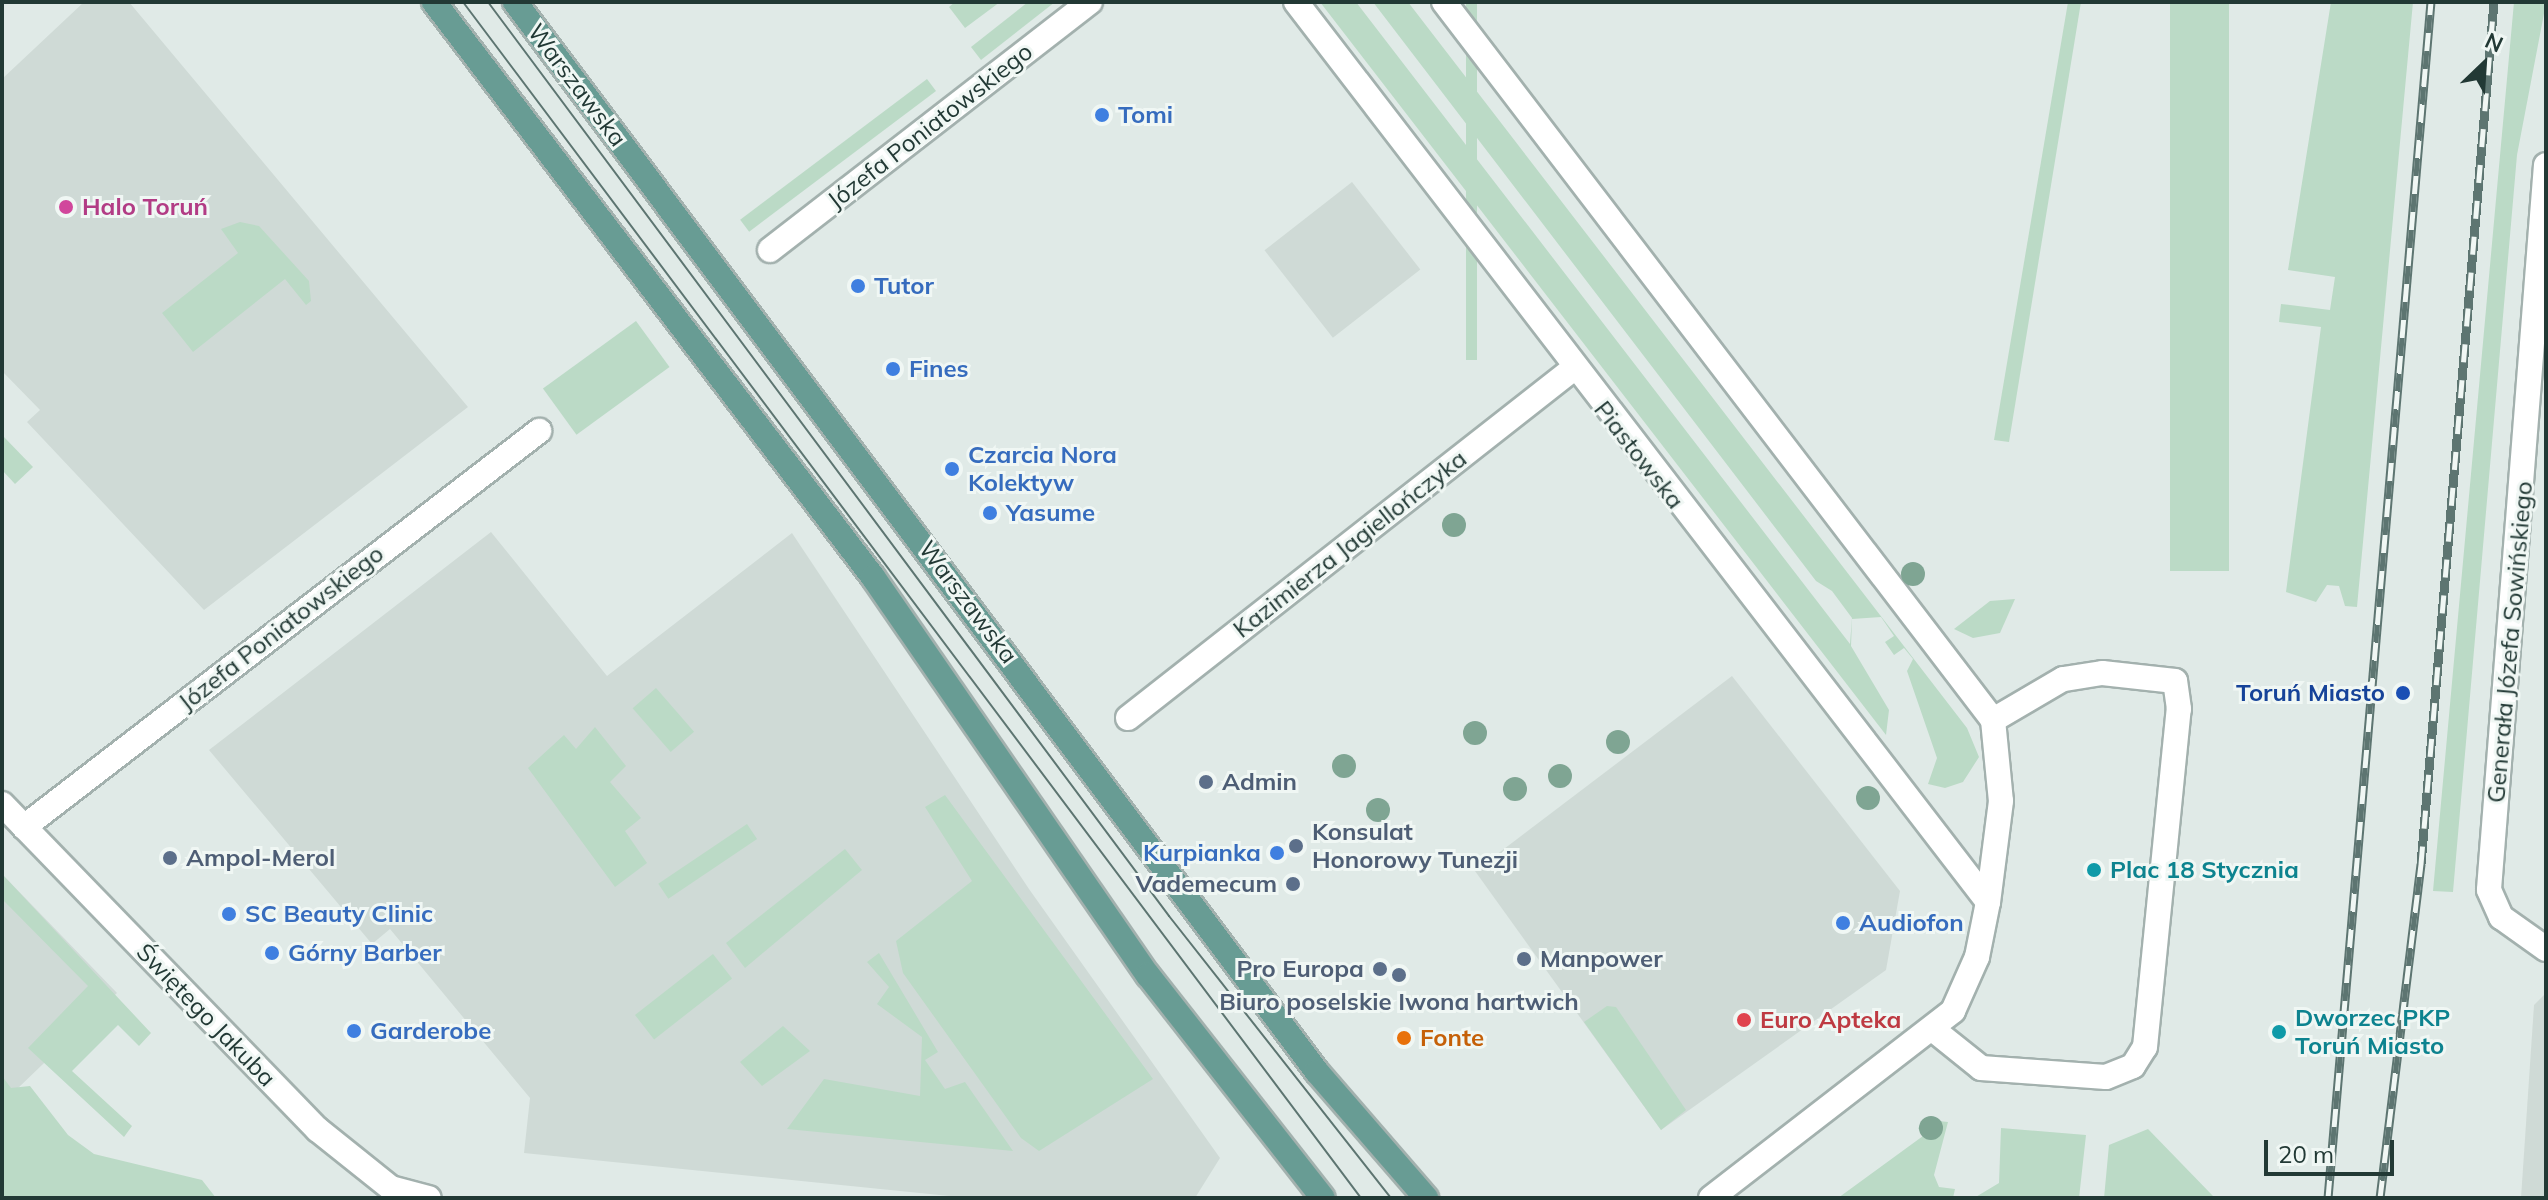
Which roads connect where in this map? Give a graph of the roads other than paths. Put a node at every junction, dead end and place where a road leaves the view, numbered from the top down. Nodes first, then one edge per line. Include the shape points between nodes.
1 (434, 2) edge
2 (515, 2) edge
3 (1090, 2) edge
4 (1296, 2) edge
5 (1444, 2) edge
6 (2546, 165) edge
7 (770, 250) dead end
8 (1573, 369) junction
9 (539, 431) dead end
10 (1128, 718) dead end
11 (1993, 720) junction
12 (2, 804) edge
13 (24, 827) junction
14 (1988, 902) junction
15 (2546, 949) edge
16 (1935, 1031) junction
17 (429, 1198) edge
18 (1323, 1198) edge
19 (1426, 1198) edge
20 (1711, 1198) edge

1 - 18 main road via 873,577 1148,975
2 - 19 main road, Warszawska via 1317,1072
3 - 7 street, Józefa Poniatowskiego
4 - 8 street, Piastowska
5 - 11 street
6 - 15 street, Generała Józefa Sowińskiego via 2489,890 2501,917
8 - 10 street, Kazimierza Jagiellończyka
8 - 14 street, Piastowska
9 - 13 street, Józefa Poniatowskiego
11 - 14 street via 2001,801
11 - 16 street via 2063,679 2102,673 2175,681 2179,709 2145,1047 2133,1066 2106,1077 1981,1068
12 - 13 street, Świętego Jakuba
13 - 17 street, Świętego Jakuba via 317,1129 391,1188
14 - 16 street via 1966,986
16 - 20 street

